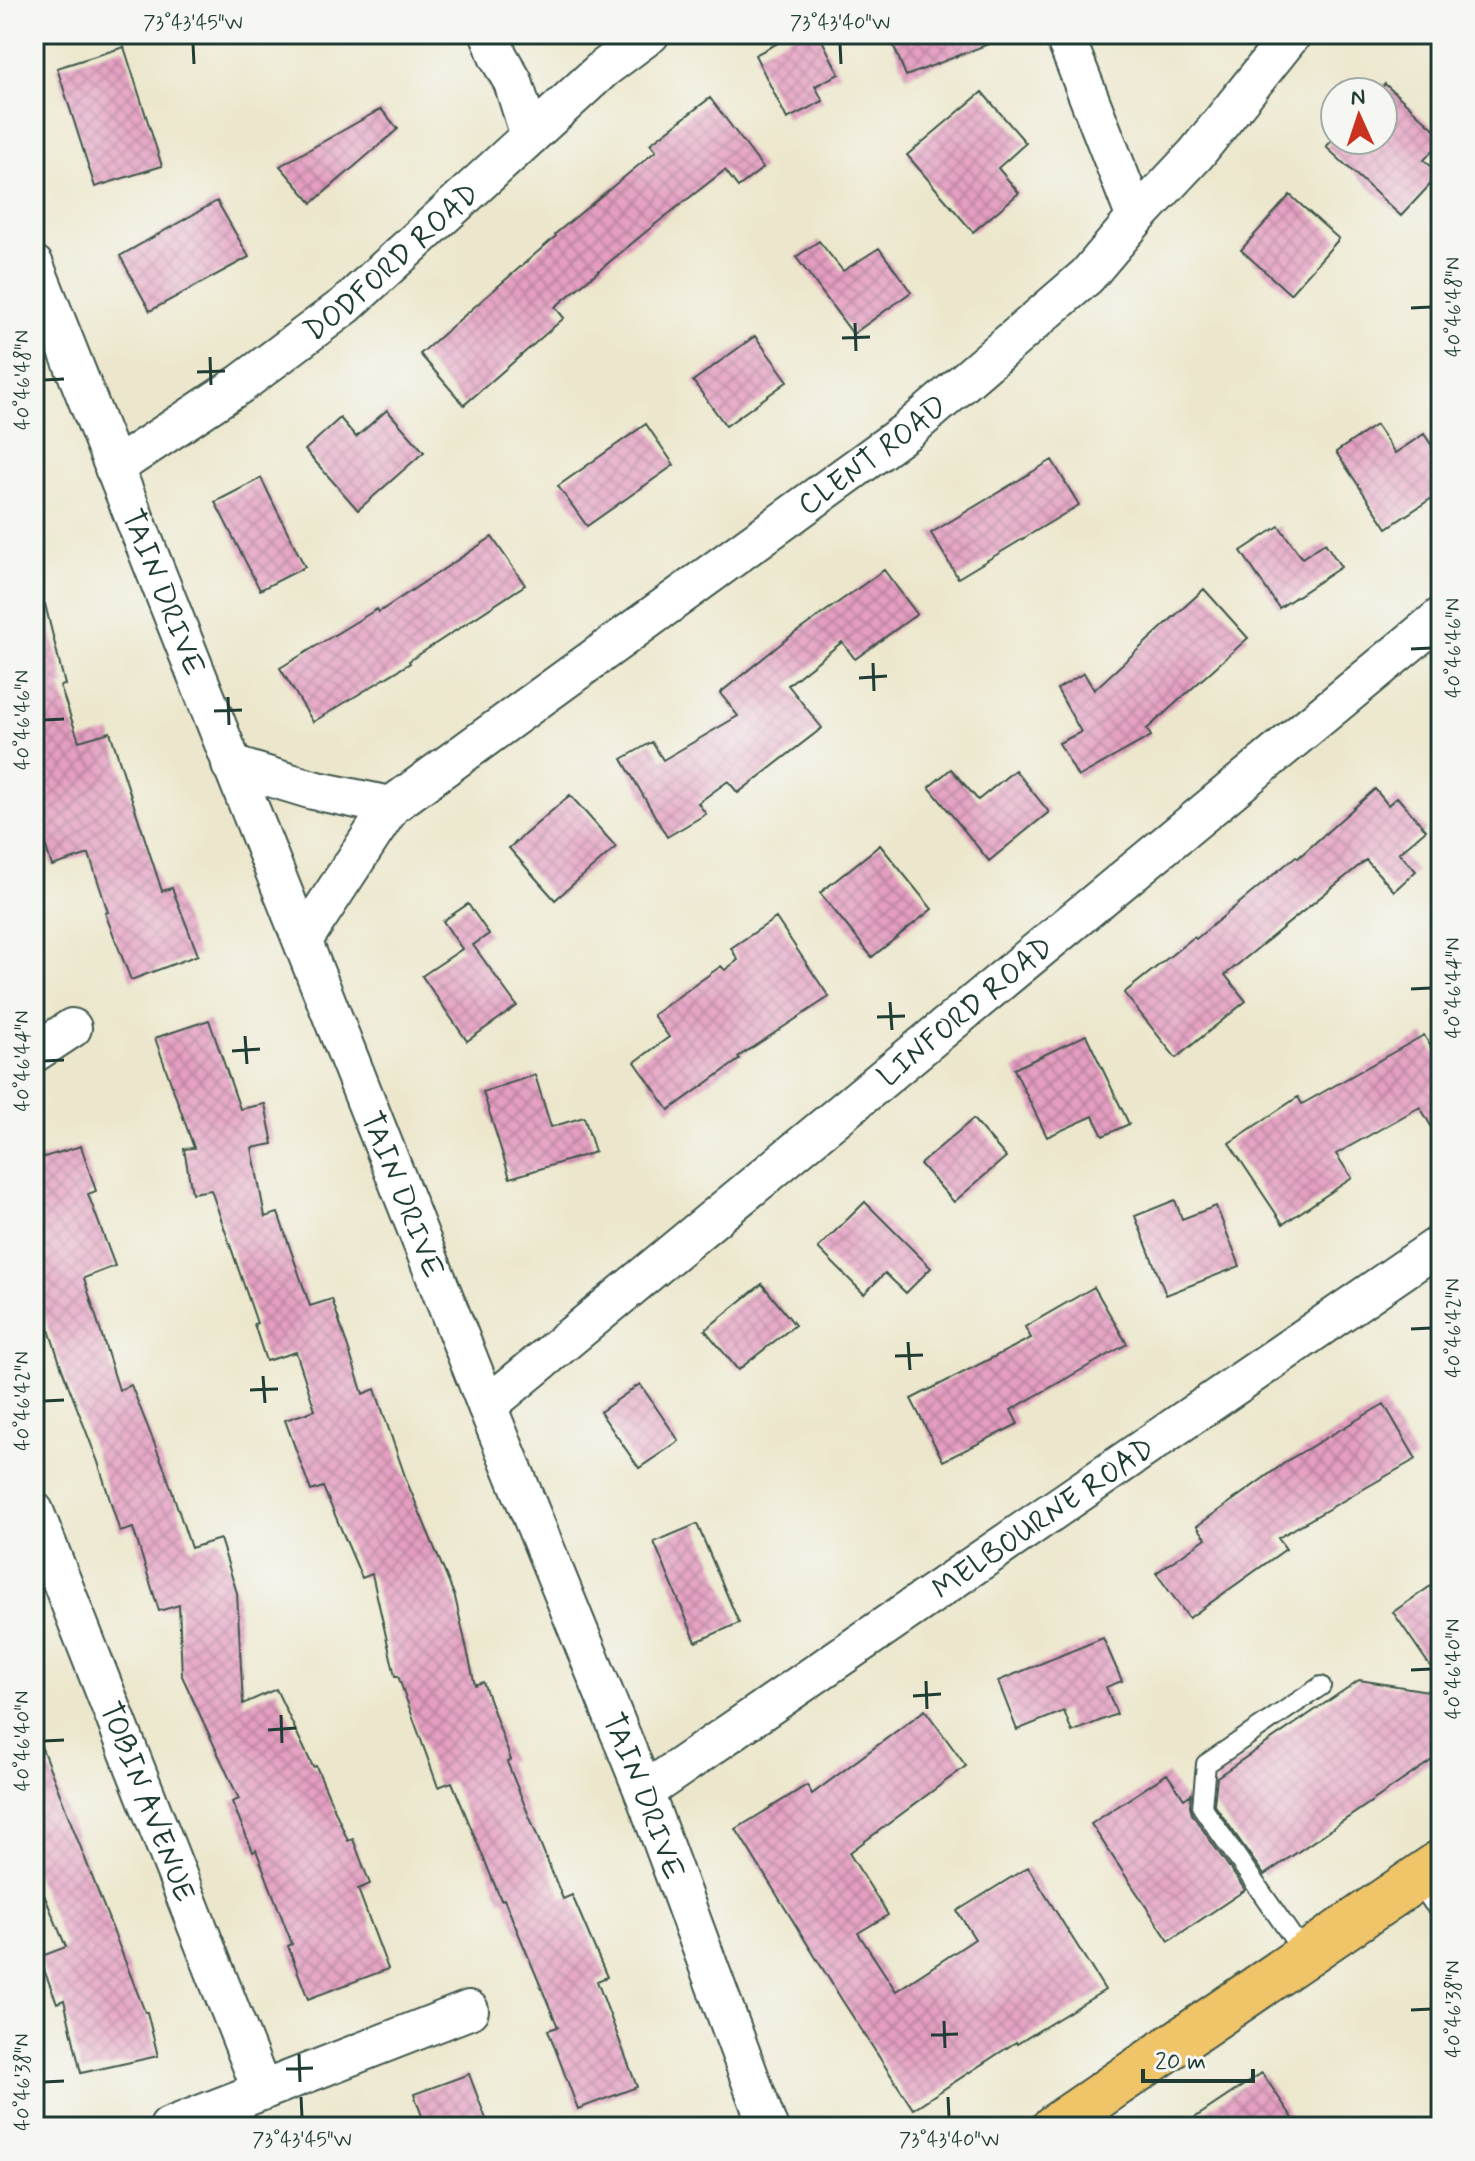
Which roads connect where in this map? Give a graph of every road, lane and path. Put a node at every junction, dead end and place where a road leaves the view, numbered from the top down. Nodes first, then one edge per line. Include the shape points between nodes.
1 (490, 34) edge
2 (650, 34) edge
3 (1064, 34) edge
4 (1292, 34) edge
5 (530, 136) junction
6 (1136, 218) junction
7 (34, 265) edge
8 (114, 468) junction
9 (1441, 617) edge
10 (231, 765) junction
11 (391, 806) junction
12 (303, 940) junction
13 (72, 1028) dead end
14 (34, 1053) edge
15 (1441, 1244) edge
16 (487, 1406) junction
17 (34, 1511) edge
18 (1321, 1686) dead end
19 (644, 1792) junction
20 (1436, 1877) edge
21 (1305, 1955) junction
22 (469, 2010) dead end
23 (262, 2091) junction
24 (169, 2127) edge
25 (768, 2127) edge
26 (1054, 2127) edge

1 - 5 street
2 - 5 street, DODFORD ROAD
3 - 6 street
4 - 6 street, CLENT ROAD via 1196,154
5 - 8 street, DODFORD ROAD via 346,305 242,383
6 - 11 street, CLENT ROAD via 1087,276 907,431
7 - 8 street, TAIN DRIVE
8 - 10 street, TAIN DRIVE
9 - 16 street, LINFORD ROAD
10 - 11 street
10 - 12 street, TAIN DRIVE
11 - 12 street, CLENT ROAD
12 - 16 street, TAIN DRIVE
13 - 14 street
15 - 19 street, MELBOURNE ROAD
16 - 19 street, TAIN DRIVE
17 - 23 street, TOBIN AVENUE
18 - 21 lane via 1206,1764 1202,1807
19 - 25 street, TAIN DRIVE
20 - 21 main road
21 - 26 main road
22 - 23 street
23 - 24 street

